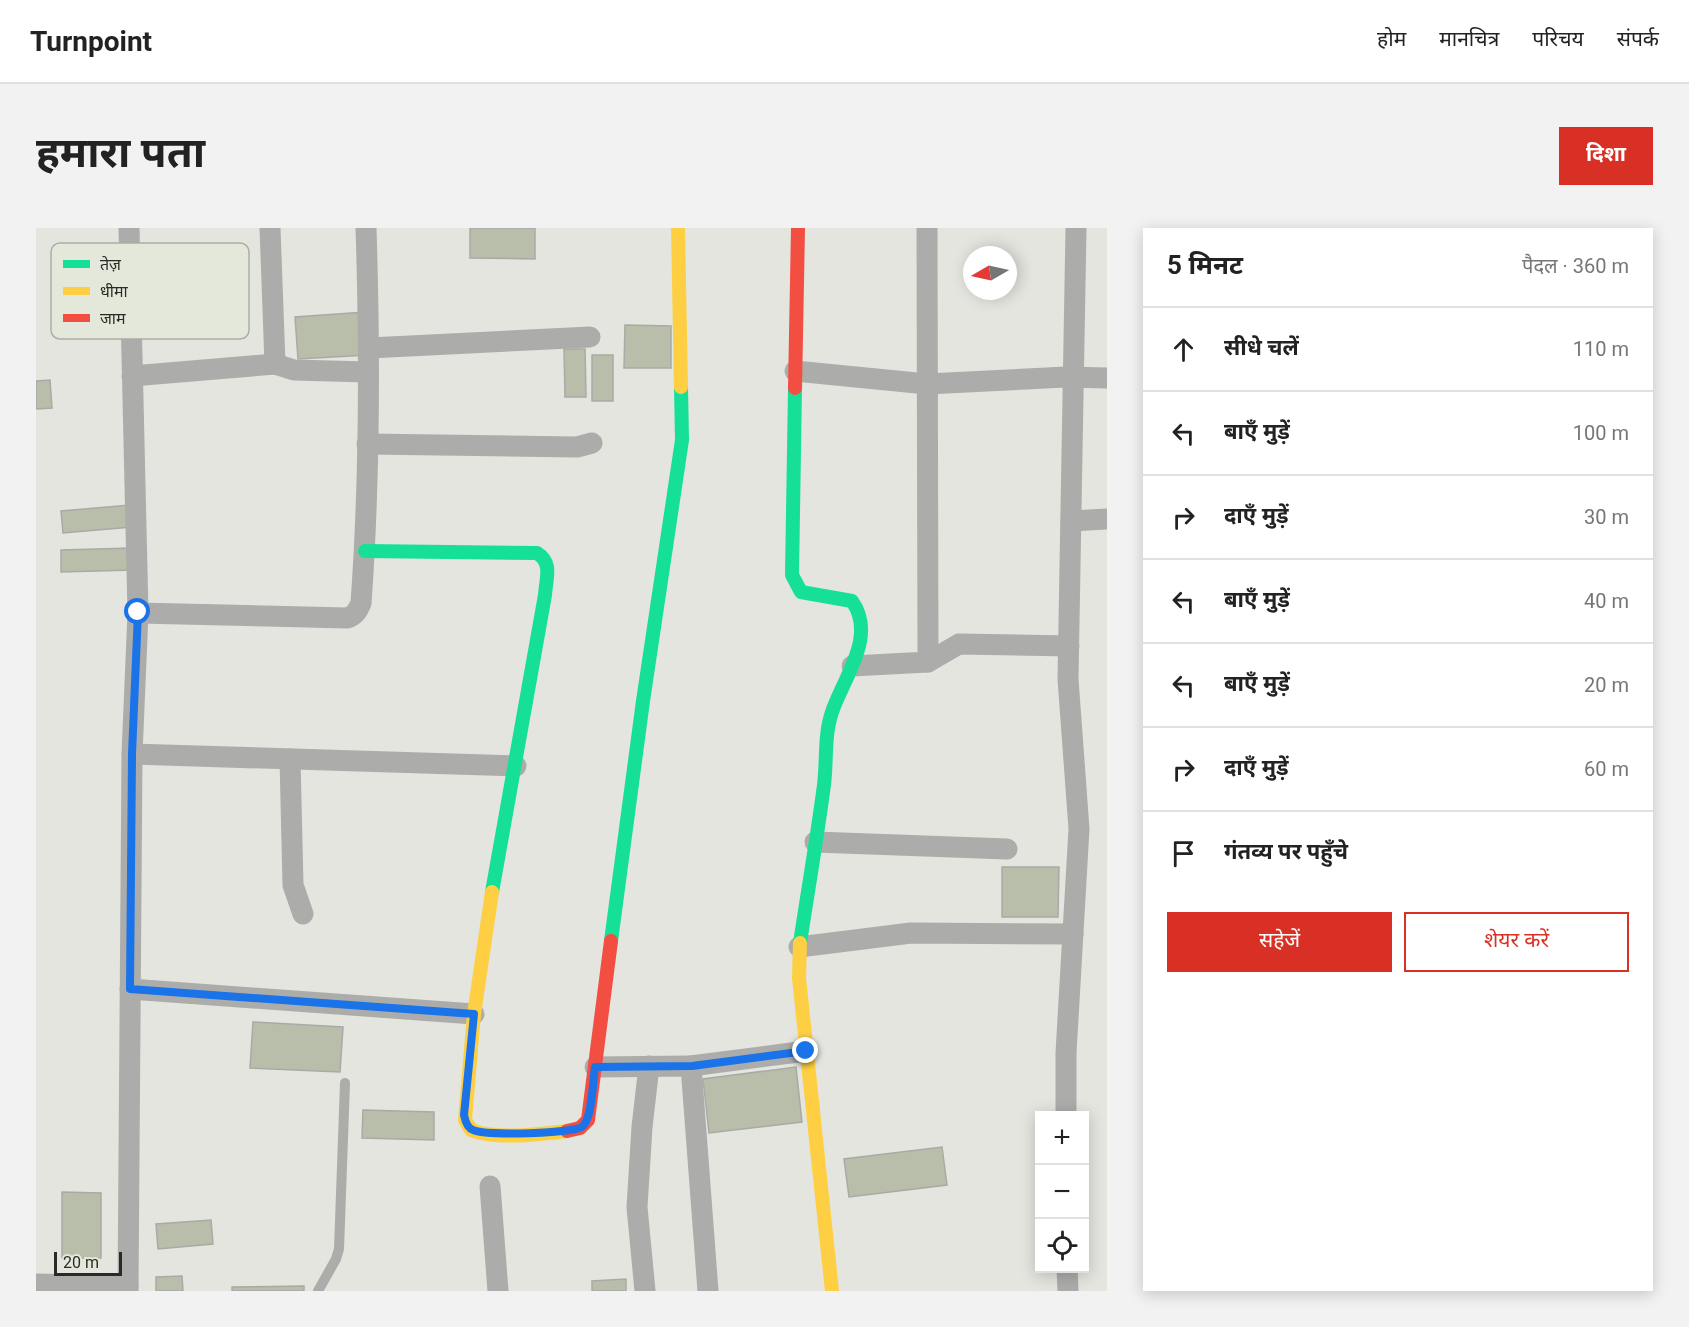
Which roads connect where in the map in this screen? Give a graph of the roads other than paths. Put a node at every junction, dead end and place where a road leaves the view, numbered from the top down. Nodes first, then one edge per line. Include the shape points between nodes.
1 (129, 228) edge
2 (270, 228) edge
3 (366, 228) edge
4 (678, 228) edge
5 (798, 228) edge
6 (927, 228) edge
7 (1076, 228) edge
8 (129, 243) edge
9 (590, 337) dead end
10 (131, 339) edge
11 (369, 348) junction
12 (275, 364) junction
13 (795, 371) junction
14 (368, 372) junction
15 (132, 376) junction
16 (1073, 377) junction
17 (1107, 378) edge
18 (927, 384) junction
19 (592, 443) dead end
20 (367, 444) junction
21 (1107, 519) edge
22 (1071, 521) junction
23 (365, 550) junction
24 (138, 612) junction
25 (1069, 646) junction
26 (928, 662) junction
27 (852, 666) junction
28 (132, 754) junction
29 (290, 759) junction
30 (516, 766) junction
31 (815, 842) junction
32 (1006, 849) dead end
33 (303, 914) dead end
34 (1072, 934) junction
35 (799, 947) junction
36 (130, 989) junction
37 (474, 1014) junction
38 (806, 1051) junction
39 (649, 1066) junction
40 (692, 1066) junction
41 (595, 1067) junction
42 (345, 1083) dead end
43 (1066, 1111) edge
44 (490, 1186) dead end
45 (1067, 1273) edge
46 (36, 1284) edge
47 (128, 1288) edge
48 (318, 1291) edge
49 (498, 1291) edge
50 (645, 1291) edge
51 (708, 1291) edge
52 (832, 1291) edge
53 (1068, 1291) edge

1 - 8 street
2 - 12 street
3 - 11 street
4 - 41 street via 682,440
5 - 13 street
6 - 18 street
7 - 16 street
9 - 11 street
10 - 15 street
11 - 14 street
12 - 14 street via 294,370
12 - 15 street
13 - 18 street
13 - 27 street via 792,574 801,592 856,605 862,627
14 - 20 street
15 - 24 street
16 - 17 street
16 - 18 street
16 - 22 street
18 - 26 street
19 - 20 street via 577,447
20 - 23 street
21 - 22 street
22 - 25 street
23 - 24 street via 361,603 351,616
23 - 30 street via 537,553 545,558 545,595
24 - 28 street
25 - 26 street via 959,644
25 - 34 street via 1079,829
26 - 27 street
27 - 31 street via 828,728
28 - 29 street
28 - 36 street
29 - 30 street
29 - 33 street via 293,885
30 - 37 street
31 - 32 street
31 - 35 street
34 - 35 street via 911,933
34 - 43 street
35 - 38 street
36 - 37 street
36 - 47 street
37 - 41 street via 464,1115 473,1130 497,1134 580,1128 588,1120
38 - 40 street
38 - 52 street
39 - 40 street
39 - 41 street
39 - 50 street via 637,1207
40 - 51 street
42 - 48 lane via 339,1249
44 - 49 street
45 - 53 street
46 - 47 street

